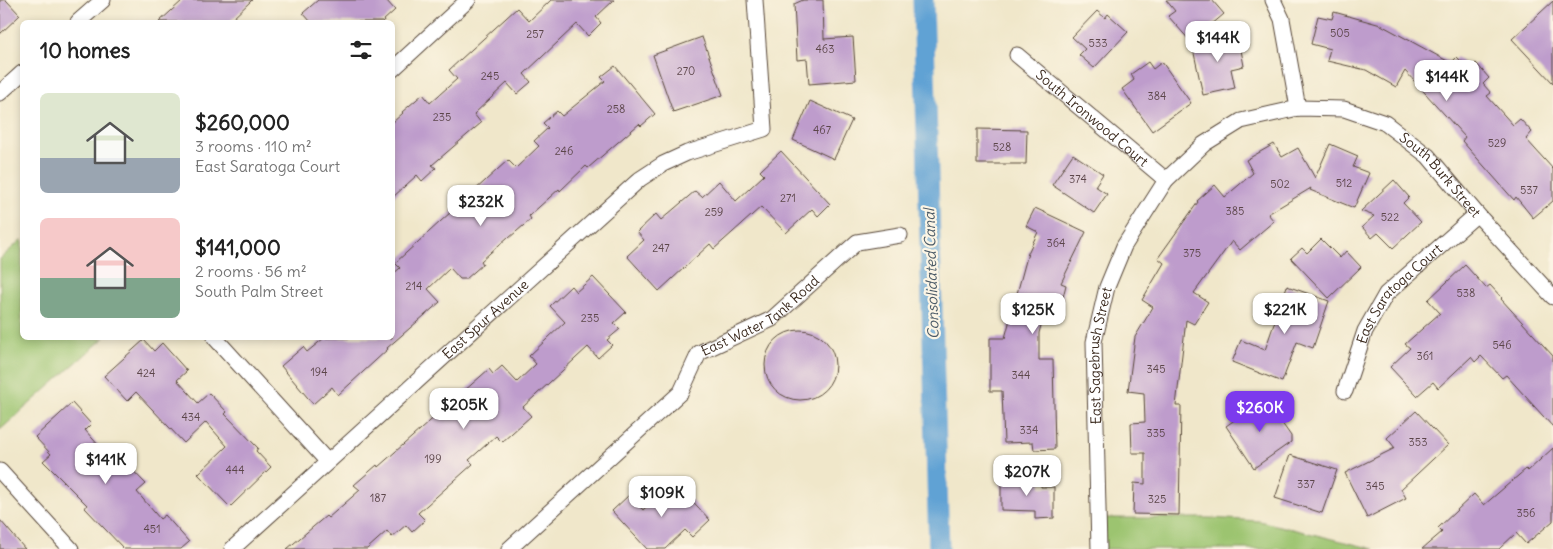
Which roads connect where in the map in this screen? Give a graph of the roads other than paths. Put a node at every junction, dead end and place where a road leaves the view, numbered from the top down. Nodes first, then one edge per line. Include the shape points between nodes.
1 (103, 0) edge
2 (468, 0) edge
3 (755, 0) edge
4 (1273, 0) edge
5 (80, 20) edge
6 (1017, 55) dead end
7 (395, 67) edge
8 (20, 75) edge
9 (0, 93) edge
10 (1298, 108) junction
11 (1166, 180) junction
12 (1478, 214) junction
13 (900, 235) dead end
14 (1553, 297) edge
15 (217, 340) edge
16 (1345, 391) dead end
17 (328, 462) junction
18 (0, 471) edge
19 (71, 549) edge
20 (232, 549) edge
21 (509, 549) edge
22 (1098, 549) edge

1 - 5 street
2 - 7 street
3 - 17 street, East Spur Avenue via 764,129 688,153 640,179
4 - 10 street via 1282,19
6 - 11 street, South Ironwood Court
8 - 9 street
10 - 11 street, South Burk Street via 1241,121 1204,144
10 - 12 street, South Burk Street via 1344,109 1385,123 1428,156
11 - 22 street, East Sagebrush Street via 1124,246 1107,287 1094,342
12 - 14 street, South Burk Street
12 - 16 street, East Saratoga Court via 1386,294 1365,331
13 - 21 street, East Water Tank Road via 857,242 772,319 699,353 681,392
15 - 17 street
17 - 20 street, East Spur Avenue
18 - 19 street

